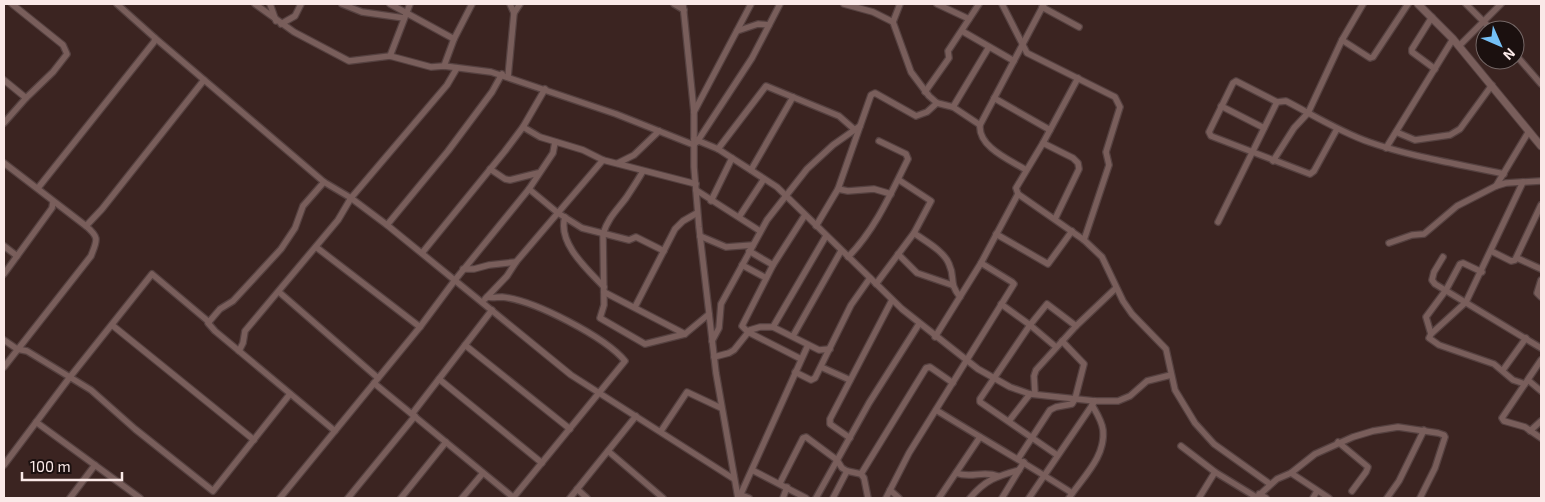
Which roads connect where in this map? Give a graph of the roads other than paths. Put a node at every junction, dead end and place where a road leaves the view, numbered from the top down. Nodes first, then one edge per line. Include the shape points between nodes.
1 (12, 4) edge
2 (117, 4) edge
3 (255, 4) edge
4 (270, 4) edge
5 (301, 4) edge
6 (342, 4) edge
7 (390, 4) edge
8 (410, 4) edge
9 (472, 4) edge
10 (510, 4) edge
11 (520, 4) edge
12 (674, 4) edge
13 (743, 4) edge
14 (780, 4) edge
15 (844, 4) edge
16 (900, 4) edge
17 (937, 4) edge
18 (979, 4) edge
19 (1002, 4) edge
20 (1363, 4) edge
21 (1408, 4) edge
22 (1418, 4) edge
23 (1466, 4) edge
24 (1501, 4) edge
25 (751, 5) edge
26 (1043, 5) edge
27 (853, 6) edge
28 (683, 7) edge
29 (514, 13) junction
30 (405, 15) junction
31 (1432, 17) junction
32 (969, 19) junction
33 (1482, 20) edge
34 (1486, 20) edge
35 (278, 22) junction
36 (893, 22) junction
37 (769, 25) junction
38 (1078, 27) dead end
39 (737, 31) junction
40 (962, 31) junction
41 (1475, 31) edge
42 (155, 38) junction
43 (454, 38) junction
44 (1453, 39) junction
45 (1342, 40) junction
46 (1022, 44) junction
47 (1459, 46) junction
48 (989, 47) junction
49 (390, 56) junction
50 (1014, 61) junction
51 (444, 66) junction
52 (1525, 66) edge
53 (456, 68) junction
54 (1435, 69) junction
55 (505, 76) junction
56 (1078, 78) junction
57 (4, 80) edge
58 (204, 80) junction
59 (1541, 84) edge
60 (1492, 85) junction
61 (544, 89) junction
62 (926, 92) junction
63 (793, 97) junction
64 (26, 98) junction
65 (994, 98) junction
66 (1277, 102) junction
67 (937, 103) junction
68 (1221, 106) junction
69 (953, 107) junction
70 (694, 112) junction
71 (1308, 113) junction
72 (4, 123) edge
73 (980, 125) junction
74 (523, 127) junction
75 (857, 128) junction
76 (1264, 128) junction
77 (1337, 128) junction
78 (1050, 130) junction
79 (1529, 131) junction
80 (659, 132) junction
81 (1396, 132) junction
82 (879, 141) dead end
83 (555, 142) junction
84 (695, 142) junction
85 (1043, 143) junction
86 (1541, 146) edge
87 (1386, 148) junction
88 (718, 149) junction
89 (1252, 152) junction
90 (732, 158) junction
91 (603, 160) junction
92 (1273, 161) junction
93 (4, 163) edge
94 (618, 164) junction
95 (490, 169) junction
96 (751, 170) junction
97 (1026, 170) junction
98 (643, 171) junction
99 (538, 173) junction
100 (1504, 174) junction
101 (764, 178) junction
102 (899, 180) junction
103 (1541, 181) edge
104 (324, 182) junction
105 (1523, 182) junction
106 (1496, 186) junction
107 (696, 187) junction
108 (38, 188) junction
109 (529, 189) junction
110 (838, 189) junction
111 (891, 194) junction
112 (1018, 194) junction
113 (787, 196) junction
114 (351, 198) junction
115 (712, 200) junction
116 (53, 202) junction
117 (1541, 205) edge
118 (558, 213) junction
119 (697, 213) junction
120 (805, 215) junction
121 (565, 217) junction
122 (739, 217) junction
123 (1055, 219) junction
124 (1218, 222) dead end
125 (387, 225) junction
126 (86, 226) junction
127 (816, 226) junction
128 (760, 230) junction
129 (1072, 231) junction
130 (914, 233) junction
131 (603, 234) junction
132 (996, 234) junction
133 (700, 236) junction
134 (826, 236) junction
135 (1084, 240) junction
136 (1389, 243) dead end
137 (4, 246) edge
138 (316, 247) junction
139 (751, 248) junction
140 (664, 251) junction
141 (841, 251) junction
142 (1491, 251) junction
143 (422, 253) junction
144 (898, 254) junction
145 (17, 256) junction
146 (1443, 257) dead end
147 (848, 258) junction
148 (1517, 258) junction
149 (516, 262) junction
150 (981, 263) junction
151 (742, 265) junction
152 (773, 265) junction
153 (463, 269) junction
154 (1541, 269) edge
155 (1482, 272) junction
156 (4, 274) edge
157 (766, 278) junction
158 (870, 278) junction
159 (455, 280) junction
160 (1541, 280) edge
161 (876, 284) junction
162 (952, 285) junction
163 (1116, 288) junction
164 (604, 289) junction
165 (1446, 290) junction
166 (279, 292) junction
167 (960, 297) junction
168 (1541, 297) edge
169 (484, 300) junction
170 (892, 300) junction
171 (1466, 302) junction
172 (1001, 304) junction
173 (635, 307) junction
174 (492, 310) junction
175 (709, 314) junction
176 (208, 322) junction
177 (919, 324) junction
178 (112, 325) junction
179 (1030, 325) junction
180 (1076, 326) junction
181 (420, 327) junction
182 (773, 327) junction
183 (748, 332) junction
184 (684, 334) junction
185 (1431, 334) junction
186 (793, 336) junction
187 (935, 337) junction
188 (1526, 338) junction
189 (4, 340) edge
190 (1062, 340) junction
191 (712, 341) junction
192 (465, 345) junction
193 (808, 345) junction
194 (1056, 347) junction
195 (1541, 348) edge
196 (17, 349) junction
197 (830, 349) junction
198 (239, 351) junction
199 (714, 358) junction
200 (801, 359) junction
201 (1541, 360) edge
202 (967, 361) junction
203 (4, 367) edge
204 (821, 367) junction
205 (1503, 370) junction
206 (795, 372) junction
207 (1172, 375) junction
208 (70, 377) junction
209 (994, 378) junction
210 (439, 379) junction
211 (376, 380) junction
212 (850, 380) junction
213 (1527, 382) junction
214 (953, 384) junction
215 (1541, 391) edge
216 (290, 394) junction
217 (600, 394) junction
218 (1032, 394) junction
219 (1075, 399) junction
220 (1094, 403) junction
221 (722, 408) junction
222 (936, 410) junction
223 (414, 415) junction
224 (636, 416) junction
225 (1009, 421) junction
226 (1541, 421) edge
227 (36, 422) junction
228 (570, 429) junction
229 (335, 430) junction
230 (1424, 430) junction
231 (1530, 430) junction
232 (661, 431) junction
233 (980, 437) junction
234 (1033, 437) junction
235 (850, 438) junction
236 (1541, 438) edge
237 (254, 440) junction
238 (446, 442) junction
239 (1338, 442) junction
240 (1181, 446) dead end
241 (608, 451) junction
242 (1057, 455) junction
243 (837, 460) junction
244 (1021, 460) junction
245 (542, 463) junction
246 (4, 465) edge
247 (94, 465) junction
248 (752, 470) junction
249 (1019, 470) junction
250 (847, 471) junction
251 (1215, 472) junction
252 (483, 473) junction
253 (956, 473) junction
254 (1291, 473) junction
255 (861, 474) junction
256 (998, 476) junction
257 (1045, 476) junction
258 (734, 479) junction
259 (780, 483) junction
260 (1270, 484) junction
261 (787, 487) junction
262 (577, 489) junction
263 (866, 490) junction
264 (890, 490) junction
265 (213, 491) junction
266 (1317, 491) junction
267 (1352, 492) dead end
268 (1031, 496) edge
269 (1070, 496) edge
270 (739, 497) edge
271 (1257, 497) edge
272 (70, 498) edge
273 (140, 498) edge
274 (208, 498) edge
275 (281, 498) edge
276 (348, 498) edge
277 (401, 498) edge
278 (462, 498) edge
279 (514, 498) edge
280 (570, 498) edge
281 (588, 498) edge
282 (663, 498) edge
283 (749, 498) edge
284 (783, 498) edge
285 (806, 498) edge
286 (816, 498) edge
287 (833, 498) edge
288 (862, 498) edge
289 (868, 498) edge
290 (886, 498) edge
291 (899, 498) edge
292 (940, 498) edge
293 (970, 498) edge
294 (1002, 498) edge
295 (1039, 498) edge
296 (1199, 498) edge
297 (1266, 498) edge
298 (1313, 498) edge
299 (1330, 498) edge
300 (1387, 498) edge
301 (1420, 498) edge

1 - 64 street via 63,45 66,54
2 - 42 street
3 - 35 street
4 - 35 street
5 - 35 street via 295,16
6 - 30 street via 362,12
7 - 30 street
8 - 30 street
9 - 43 street
10 - 29 street
11 - 29 street
12 - 28 street
13 - 25 street
14 - 37 street
15 - 27 street
16 - 36 street
17 - 32 street
18 - 32 street
19 - 46 street
20 - 45 street
21 - 45 street via 1373,57
22 - 31 street
23 - 33 street
24 - 34 street
25 - 39 street
26 - 38 street
26 - 46 street
27 - 36 street
28 - 70 street
29 - 55 street
30 - 43 street
30 - 49 street
31 - 44 street
31 - 54 street via 1412,50
32 - 40 street
35 - 49 street via 349,61
36 - 62 street via 911,72
37 - 39 street via 758,24
37 - 84 street via 752,58
39 - 70 street
40 - 48 street
40 - 62 street via 948,51 949,58
41 - 47 street
42 - 58 street
42 - 108 street via 152,47
43 - 51 street
44 - 47 street
44 - 54 street
45 - 71 street
46 - 50 street
46 - 56 street via 1031,56
47 - 60 street
48 - 50 street
48 - 69 street
49 - 51 street
50 - 65 street
51 - 53 street
52 - 59 street
53 - 55 street
53 - 114 street via 447,85
54 - 81 street
55 - 61 street
55 - 125 street
56 - 78 street
56 - 135 street via 1115,97 1120,107 1106,152 1109,165
57 - 64 street
58 - 104 street
58 - 126 street
60 - 79 street
60 - 81 street via 1460,129 1450,135 1415,140
61 - 74 street
61 - 80 street
62 - 67 street
63 - 75 street via 839,116
63 - 88 street via 768,86 763,87
63 - 96 street
64 - 72 street
65 - 73 street
65 - 78 street
66 - 68 street via 1235,81
66 - 71 street via 1286,101
66 - 76 street
67 - 69 street
67 - 75 street via 916,116 875,93 871,95
68 - 76 street
68 - 89 street via 1210,128 1211,136
69 - 73 street
70 - 84 street
71 - 77 street
71 - 92 street
73 - 97 street via 981,134 993,149
74 - 83 street
74 - 95 street
75 - 110 street
75 - 113 street via 822,154
76 - 89 street
77 - 87 street
77 - 92 street via 1312,173
78 - 85 street
79 - 86 street
79 - 100 street
80 - 84 street
80 - 94 street via 634,156
81 - 87 street
82 - 102 street via 908,156
83 - 91 street
83 - 99 street via 553,152
84 - 88 street
84 - 107 street
85 - 97 street
85 - 123 street via 1078,163 1079,170
87 - 100 street
88 - 90 street
89 - 92 street
89 - 124 street
90 - 96 street
90 - 115 street
91 - 94 street
91 - 118 street
93 - 108 street
94 - 98 street
95 - 99 street via 510,180
95 - 143 street
96 - 101 street
97 - 112 street via 1016,188
98 - 107 street
98 - 131 street via 626,199 611,215
99 - 109 street
100 - 106 street
101 - 113 street
101 - 122 street
102 - 111 street
102 - 130 street via 931,200
103 - 105 street
104 - 114 street
104 - 176 street via 303,206 295,228 280,249 233,301
105 - 106 street
105 - 142 street
106 - 136 street via 1457,206 1424,234
107 - 115 street
107 - 119 street
108 - 116 street
109 - 118 street
109 - 153 street
110 - 111 street via 874,188
110 - 127 street
111 - 147 street via 863,241
112 - 123 street
112 - 132 street
113 - 120 street
113 - 128 street
114 - 125 street
114 - 138 street
115 - 122 street
116 - 126 street
116 - 145 street
117 - 148 street
118 - 121 street
118 - 149 street
119 - 133 street
119 - 140 street via 676,229
120 - 127 street
120 - 152 street
121 - 131 street via 582,228
121 - 164 street via 564,228 571,249
122 - 128 street
123 - 129 street
125 - 143 street
126 - 196 street via 97,238 91,256
127 - 134 street
128 - 139 street
129 - 132 street via 1050,264
129 - 135 street
130 - 144 street
130 - 162 street via 948,261
131 - 140 street via 629,240 636,237
131 - 164 street
132 - 150 street
133 - 139 street via 726,247
133 - 175 street
134 - 141 street
134 - 182 street
135 - 163 street via 1102,257
137 - 145 street
138 - 166 street
138 - 181 street
139 - 151 street
139 - 152 street
140 - 173 street
141 - 147 street
141 - 186 street
142 - 148 street via 1511,261
142 - 155 street
143 - 159 street
144 - 161 street
144 - 162 street via 917,273
145 - 156 street
146 - 165 street via 1432,280
147 - 158 street
148 - 154 street
149 - 153 street
149 - 169 street
150 - 167 street
150 - 172 street via 1013,283
151 - 157 street
151 - 191 street via 721,304 719,328
152 - 157 street
153 - 159 street
155 - 165 street via 1461,263
155 - 171 street
157 - 183 street via 742,326
158 - 161 street
158 - 197 street via 851,305
159 - 169 street
159 - 181 street
160 - 168 street via 1536,293
161 - 170 street
162 - 167 street
163 - 180 street
163 - 207 street via 1132,314 1166,349
164 - 173 street
164 - 184 street via 601,319 645,344
165 - 171 street
165 - 185 street via 1426,317
166 - 198 street via 245,330
166 - 211 street
167 - 187 street
169 - 174 street
169 - 217 street via 503,297 545,310 588,332 624,359
170 - 177 street
170 - 212 street
171 - 185 street
171 - 188 street
172 - 179 street
172 - 202 street
173 - 184 street
174 - 192 street
174 - 217 street via 571,375
175 - 184 street
175 - 191 street
176 - 178 street via 152,274
176 - 198 street
177 - 187 street
177 - 235 street
178 - 208 street
178 - 237 street
179 - 180 street via 1048,304
179 - 194 street
179 - 209 street
180 - 190 street
181 - 211 street
182 - 183 street via 751,328
182 - 186 street
183 - 199 street via 734,350
183 - 200 street
185 - 205 street via 1429,338 1434,343 1486,360
186 - 193 street
187 - 202 street
188 - 195 street
188 - 205 street
189 - 196 street
190 - 194 street
190 - 219 street via 1084,364
191 - 199 street
192 - 210 street
192 - 228 street
193 - 197 street via 819,350
193 - 200 street
194 - 218 street via 1036,370
196 - 203 street
196 - 208 street
197 - 204 street
198 - 216 street
199 - 221 street
200 - 206 street
201 - 213 street
202 - 209 street
202 - 214 street
204 - 206 street via 813,380
204 - 212 street
205 - 213 street via 1513,380
206 - 248 street
207 - 220 street via 1147,381 1124,400
207 - 260 street via 1178,397 1206,437
208 - 227 street
208 - 265 street via 91,390
209 - 218 street
209 - 225 street via 980,402
210 - 223 street
210 - 245 street
211 - 223 street
211 - 229 street
212 - 235 street via 829,422
213 - 215 street
213 - 231 street via 1502,418
214 - 222 street
214 - 255 street via 930,367 926,368
216 - 229 street
216 - 237 street
217 - 224 street
217 - 228 street
218 - 219 street
218 - 225 street
219 - 220 street
219 - 234 street via 1072,404 1050,410
220 - 242 street
220 - 269 street via 1103,430 1101,448
221 - 232 street via 687,392
221 - 258 street
222 - 233 street
222 - 264 street
223 - 238 street
223 - 276 street
224 - 232 street
224 - 241 street
225 - 234 street
226 - 231 street
227 - 246 street
227 - 247 street
228 - 245 street
229 - 275 street
230 - 239 street via 1398,427 1373,430
230 - 300 street
230 - 301 street via 1444,437 1435,468
231 - 236 street
232 - 258 street
233 - 244 street
233 - 253 street
234 - 242 street
234 - 244 street
235 - 243 street
237 - 265 street
238 - 252 street
238 - 277 street
239 - 254 street via 1314,454
239 - 267 street via 1368,467
240 - 251 street
241 - 262 street
241 - 282 street
242 - 257 street
243 - 250 street
243 - 259 street via 809,438 803,438
243 - 286 street
244 - 249 street
244 - 257 street
245 - 279 street
247 - 272 street
247 - 273 street
248 - 259 street
248 - 270 street
249 - 256 street
249 - 294 street
250 - 255 street
250 - 287 street
251 - 271 street
251 - 296 street
252 - 278 street
252 - 279 street
253 - 256 street via 966,477 984,473
253 - 292 street
254 - 260 street
254 - 266 street
255 - 263 street
256 - 293 street via 982,484
257 - 268 street
257 - 269 street
258 - 270 street
259 - 261 street
260 - 271 street
261 - 284 street
261 - 285 street
262 - 280 street
262 - 281 street
263 - 288 street
263 - 289 street
264 - 290 street
264 - 291 street
265 - 274 street
266 - 298 street
266 - 299 street
268 - 295 street
270 - 283 street
271 - 297 street

